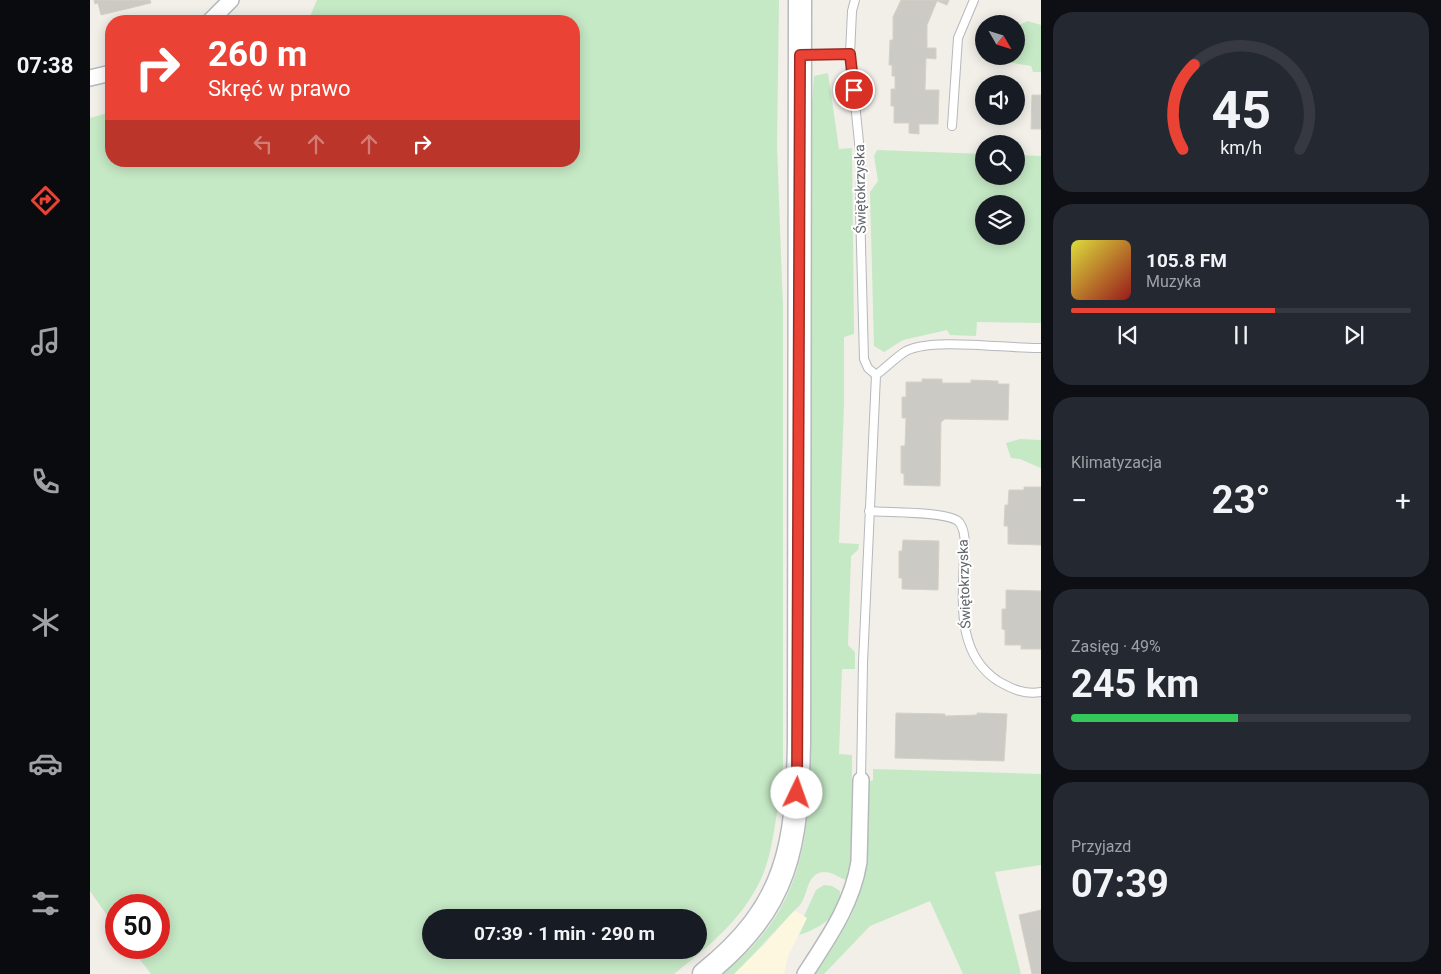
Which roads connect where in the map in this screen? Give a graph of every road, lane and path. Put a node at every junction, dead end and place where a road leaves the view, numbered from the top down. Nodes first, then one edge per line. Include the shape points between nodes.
1 (230, 0) edge
2 (800, 0) edge
3 (855, 0) edge
4 (974, 0) edge
5 (216, 15) edge
6 (850, 54) junction
7 (800, 55) junction
8 (105, 74) edge
9 (90, 78) edge
10 (952, 126) dead end
11 (1041, 348) edge
12 (876, 375) junction
13 (869, 512) junction
14 (1041, 692) edge
15 (861, 780) joint
16 (704, 974) edge
17 (805, 974) edge

1 - 5 street
2 - 7 main road
3 - 6 lane, Świętokrzyska
4 - 10 lane via 958,38
6 - 7 lane
6 - 12 lane, Świętokrzyska via 861,162 864,358
7 - 16 main road via 799,742 796,810 786,864 768,904 739,942
8 - 9 street
11 - 12 lane via 921,346 906,352
12 - 13 lane
13 - 14 lane, Świętokrzyska via 945,515 959,522 965,538 963,618 971,650 991,676 1006,686 1020,692
13 - 15 lane
15 - 17 street via 856,876 846,907

